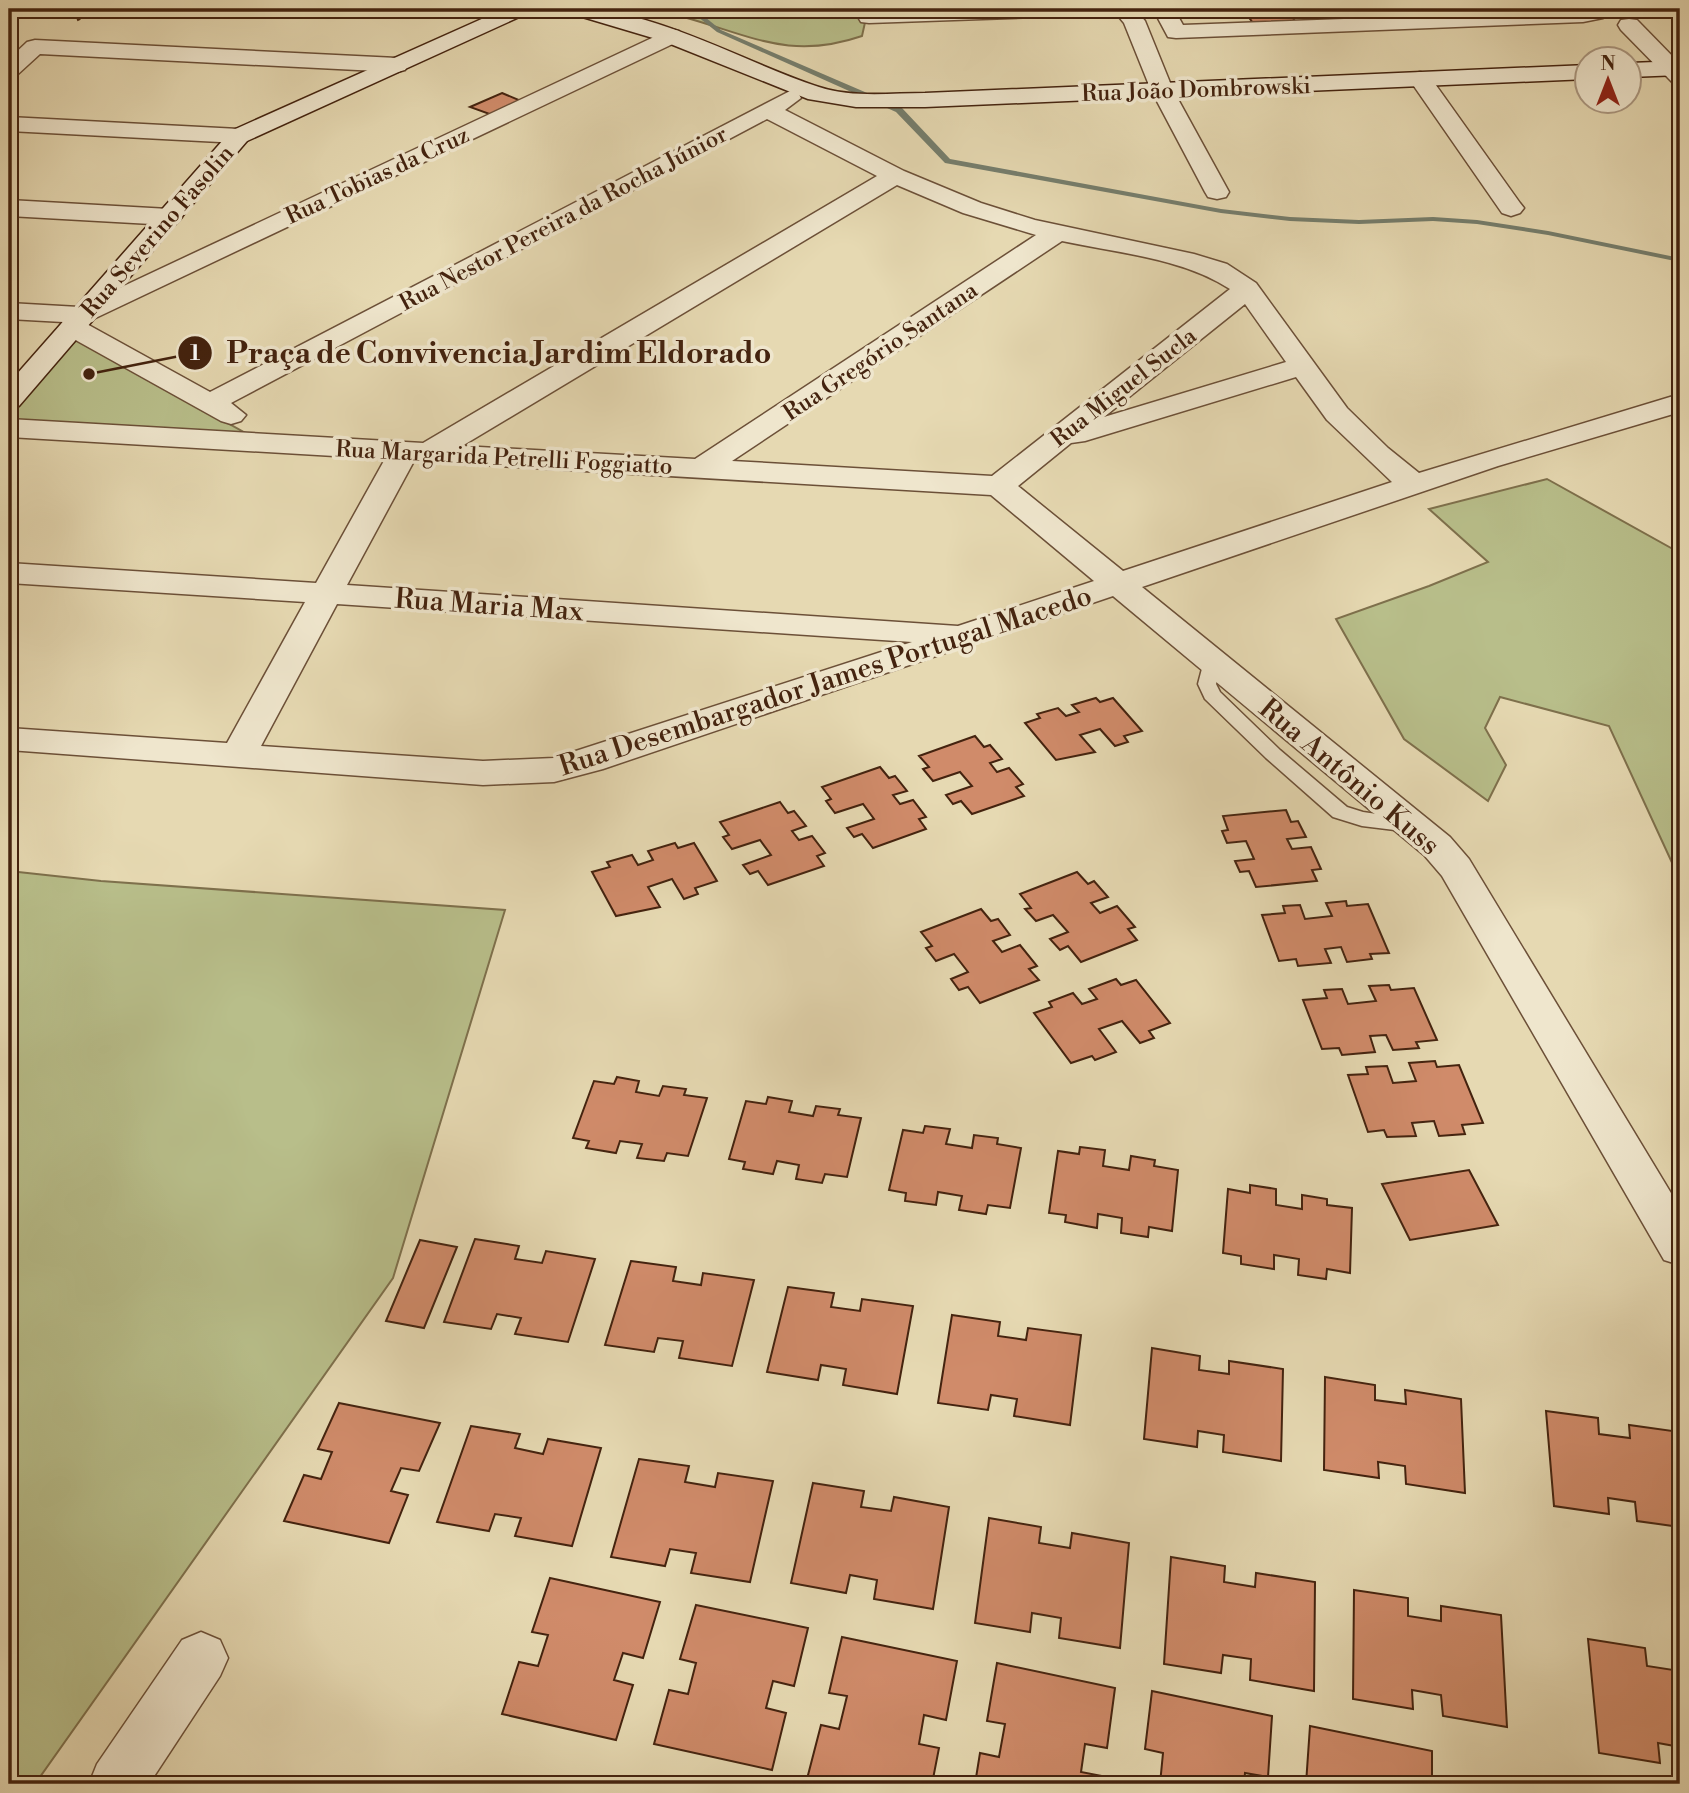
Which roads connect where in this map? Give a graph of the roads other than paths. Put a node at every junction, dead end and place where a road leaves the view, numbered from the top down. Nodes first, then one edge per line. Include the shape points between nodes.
1 (521, 9) edge
2 (576, 9) edge
3 (1067, 9) edge
4 (1093, 9) edge
5 (1112, 9) edge
6 (1164, 9) edge
7 (1598, 9) edge
8 (909, 12) edge
9 (869, 17) dead end
10 (1629, 25) dead end
11 (671, 36) junction
12 (397, 65) junction
13 (9, 70) edge
14 (1644, 70) edge
15 (1677, 71) edge
16 (1574, 73) edge
17 (1420, 79) junction
18 (1162, 90) junction
19 (804, 91) junction
20 (767, 110) junction
21 (9, 124) edge
22 (239, 136) junction
23 (894, 176) junction
24 (1217, 192) dead end
25 (9, 208) edge
26 (1511, 208) dead end
27 (169, 217) junction
28 (1057, 233) junction
29 (1247, 289) junction
30 (9, 311) edge
31 (78, 321) junction
32 (1302, 366) junction
33 (9, 400) edge
34 (1680, 403) edge
35 (210, 404) junction
36 (9, 428) edge
37 (1056, 440) junction
38 (282, 444) junction
39 (417, 452) junction
40 (702, 468) junction
41 (999, 486) junction
42 (1416, 486) junction
43 (9, 573) edge
44 (1120, 585) junction
45 (326, 594) junction
46 (969, 635) junction
47 (9, 739) edge
48 (238, 755) junction
49 (1680, 1247) edge
50 (201, 1658) dead end
51 (117, 1784) edge

1 - 12 street, Rua Severino Fasolin
2 - 11 street, Rua João Dombrowski
3 - 4 street
3 - 8 street
5 - 18 street via 1126,12 1134,21
6 - 7 street via 1176,32 1321,20 1583,16
8 - 9 street
10 - 15 street
11 - 19 street, Rua João Dombrowski
11 - 31 street, Rua Tobias da Cruz
12 - 13 street via 35,47
12 - 22 street, Rua Severino Fasolin
14 - 15 street
16 - 17 street, Rua João Dombrowski
17 - 18 street, Rua João Dombrowski
17 - 26 street
18 - 19 street, Rua João Dombrowski via 904,100 856,100
18 - 24 street
19 - 20 street, Rua Nestor Pereira da Rocha Júnior
20 - 23 street
20 - 35 street, Rua Nestor Pereira da Rocha Júnior
21 - 22 street
22 - 27 street, Rua Severino Fasolin
23 - 28 street via 972,208
23 - 39 street
25 - 27 street
27 - 31 street, Rua Severino Fasolin
28 - 29 street via 1194,262 1218,270
28 - 40 street, Rua Gregório Santana
29 - 32 street
29 - 37 street, Rua Miguel Sucla
30 - 31 street
31 - 33 street, Rua Severino Fasolin
31 - 35 street
32 - 37 street
32 - 42 street via 1355,434
34 - 42 street, Rua Desembargador James Portugal Macedo via 1521,449
35 - 38 street
36 - 38 street, Rua Margarida Petrelli Foggiatto
37 - 41 street, Rua Miguel Sucla
38 - 39 street, Rua Margarida Petrelli Foggiatto
39 - 40 street, Rua Margarida Petrelli Foggiatto
39 - 45 street
40 - 41 street, Rua Margarida Petrelli Foggiatto
41 - 44 street, Rua Antônio Kuss
42 - 44 street, Rua Desembargador James Portugal Macedo
43 - 45 street, Rua Maria Max
44 - 46 street, Rua Desembargador James Portugal Macedo
44 - 49 street, Rua Antônio Kuss via 1414,825 1456,868
45 - 46 street, Rua Maria Max
45 - 48 street
46 - 48 street, Rua Desembargador James Portugal Macedo via 554,770 483,773
47 - 48 street, Rua Desembargador James Portugal Macedo
50 - 51 street

